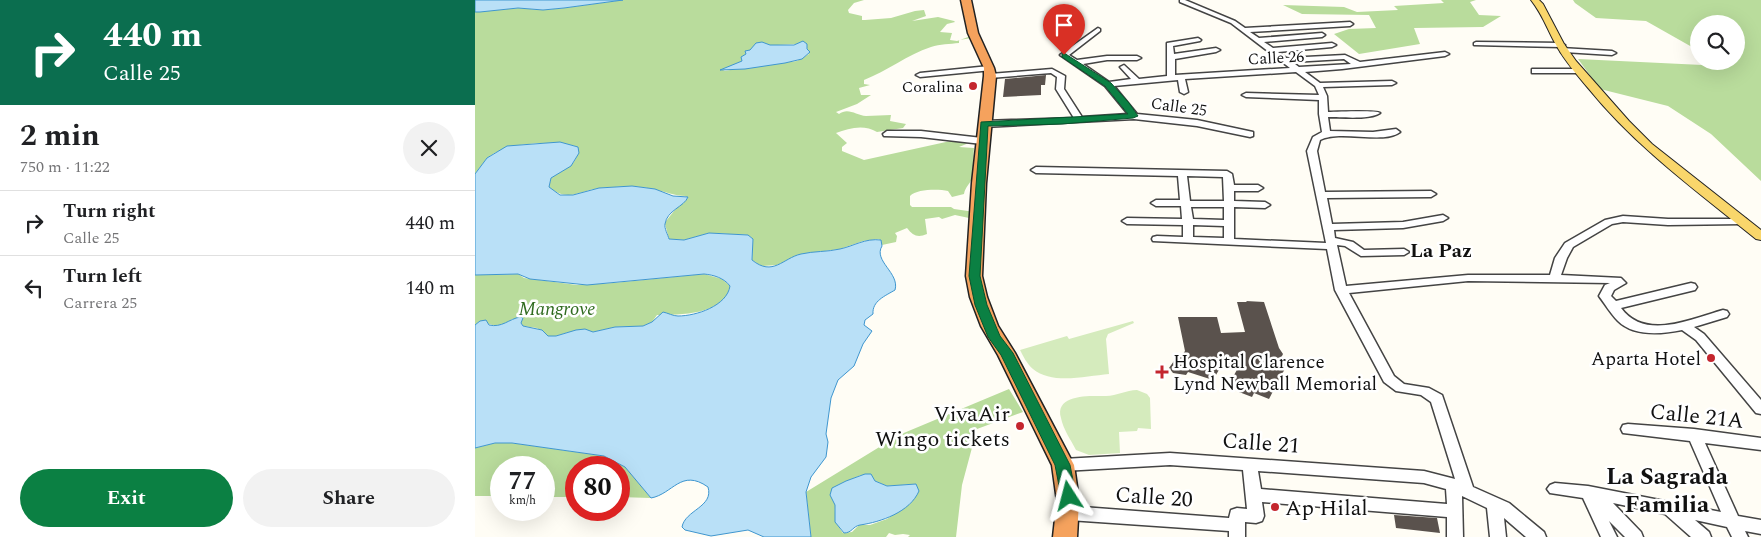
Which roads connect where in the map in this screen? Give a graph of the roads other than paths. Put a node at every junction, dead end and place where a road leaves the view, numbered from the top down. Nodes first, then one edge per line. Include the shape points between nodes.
1 (965, 0) edge
2 (1535, 0) edge
3 (1182, 1) edge
4 (1350, 24) dead end
5 (1098, 30) dead end
6 (1244, 30) junction
7 (1322, 35) dead end
8 (1198, 40) dead end
9 (1259, 40) junction
10 (1476, 44) dead end
11 (1332, 46) dead end
12 (1563, 48) junction
13 (1216, 50) dead end
14 (1273, 50) junction
15 (1612, 53) dead end
16 (1445, 54) dead end
17 (1171, 57) junction
18 (1137, 58) dead end
19 (1286, 60) junction
20 (1075, 63) junction
21 (1359, 65) junction
22 (1124, 66) dead end
23 (1298, 70) junction
24 (1535, 71) dead end
25 (1579, 71) junction
26 (990, 72) junction
27 (920, 74) dead end
28 (1181, 77) junction
29 (1171, 78) junction
30 (1137, 81) junction
31 (1392, 82) dead end
32 (1108, 84) junction
33 (1319, 85) junction
34 (1184, 92) dead end
35 (1246, 95) dead end
36 (1322, 98) junction
37 (1376, 113) dead end
38 (1323, 114) junction
39 (1133, 116) junction
40 (1080, 120) junction
41 (984, 124) junction
42 (1396, 132) dead end
43 (1327, 133) junction
44 (887, 134) dead end
45 (1250, 134) dead end
46 (982, 141) junction
47 (1036, 170) dead end
48 (1182, 172) junction
49 (1229, 188) junction
50 (1258, 188) dead end
51 (1431, 194) dead end
52 (1321, 195) junction
53 (1156, 203) dead end
54 (1186, 204) junction
55 (1230, 205) junction
56 (1265, 205) dead end
57 (1443, 218) dead end
58 (1127, 221) dead end
59 (1742, 221) junction
60 (1188, 222) junction
61 (1230, 223) junction
62 (1761, 236) edge
63 (1331, 238) junction
64 (1157, 239) dead end
65 (1188, 240) junction
66 (1229, 241) junction
67 (1404, 252) dead end
68 (1555, 278) junction
69 (1691, 287) dead end
70 (1341, 290) junction
71 (1614, 307) junction
72 (1723, 314) dead end
73 (1683, 325) junction
74 (1761, 409) edge
75 (1628, 429) dead end
76 (1694, 435) junction
77 (1759, 447) edge
78 (1250, 464) junction
79 (1063, 465) junction
80 (1460, 487) junction
81 (1555, 489) dead end
82 (1590, 492) junction
83 (1253, 495) junction
84 (1495, 504) junction
85 (1669, 508) junction
86 (1455, 511) junction
87 (1069, 513) junction
88 (1734, 522) junction
89 (1761, 527) edge
90 (1237, 531) edge
91 (1065, 537) edge
92 (1455, 537) edge
93 (1498, 537) edge
94 (1538, 537) edge
95 (1609, 537) edge
96 (1635, 537) edge
97 (1703, 537) edge
98 (1740, 537) edge

1 - 26 highway via 973,32
2 - 12 main road via 1544,10
3 - 6 street via 1227,19
4 - 6 street
5 - 20 street via 1065,54
6 - 9 street
7 - 9 street
8 - 17 street via 1169,43
9 - 14 street
10 - 12 street
11 - 14 street
12 - 15 street
12 - 25 main road
13 - 17 street
14 - 19 street
16 - 21 street, Calle 26
17 - 29 street
18 - 20 street via 1102,58
19 - 21 street via 1345,56
19 - 23 street
20 - 32 street
21 - 23 street, Calle 26
22 - 30 street
23 - 28 street, Calle 26
23 - 33 street
24 - 25 street
25 - 59 main road via 1647,146
26 - 27 street
26 - 40 street via 1058,73 1061,76 1060,89
26 - 41 highway
28 - 29 street, Calle 26
28 - 34 street
29 - 30 street, Calle 26
30 - 32 street, Calle 26
31 - 33 street
32 - 39 street
33 - 36 street
35 - 36 street
36 - 38 street
37 - 38 street
38 - 43 street
39 - 40 street, Calle 25
39 - 45 street, Calle 25 via 1197,123
40 - 41 street, Calle 25
41 - 46 highway
42 - 43 street via 1373,135
43 - 52 street via 1316,139 1312,151
44 - 46 street via 926,134
46 - 79 highway via 976,288 995,337
47 - 48 street
48 - 49 street via 1227,174
48 - 54 street
49 - 50 street
49 - 55 street
51 - 52 street
52 - 63 street
53 - 54 street
54 - 55 street
54 - 60 street
55 - 56 street
55 - 61 street
57 - 63 street
58 - 60 street
59 - 62 main road
59 - 68 street via 1623,219 1609,222 1569,246 1561,258
60 - 61 street
60 - 65 street
61 - 66 street
63 - 66 street
63 - 67 street via 1349,244 1361,253
63 - 70 street
64 - 65 street
65 - 66 street
68 - 70 street via 1447,279
68 - 71 street via 1617,280 1621,283 1609,288 1605,296
69 - 71 street
70 - 80 street via 1389,379 1401,388 1424,392 1437,399
71 - 73 street via 1617,313 1641,329
72 - 73 street
73 - 74 street via 1700,337
75 - 76 street, Calle 21A
76 - 77 street, Calle 21A
76 - 88 street
78 - 79 street, Calle 21 via 1170,459
78 - 80 street, Calle 21 via 1424,477
78 - 83 street
79 - 87 highway
80 - 84 street, Calle 21
80 - 86 street
81 - 82 street
82 - 85 street
82 - 95 street
82 - 96 street
83 - 86 street
83 - 90 street via 1256,516 1237,515
84 - 93 street
84 - 94 street, Calle 21
85 - 88 street
85 - 97 street
86 - 92 street
87 - 90 street, Calle 20
87 - 91 highway
88 - 89 street
88 - 98 street

